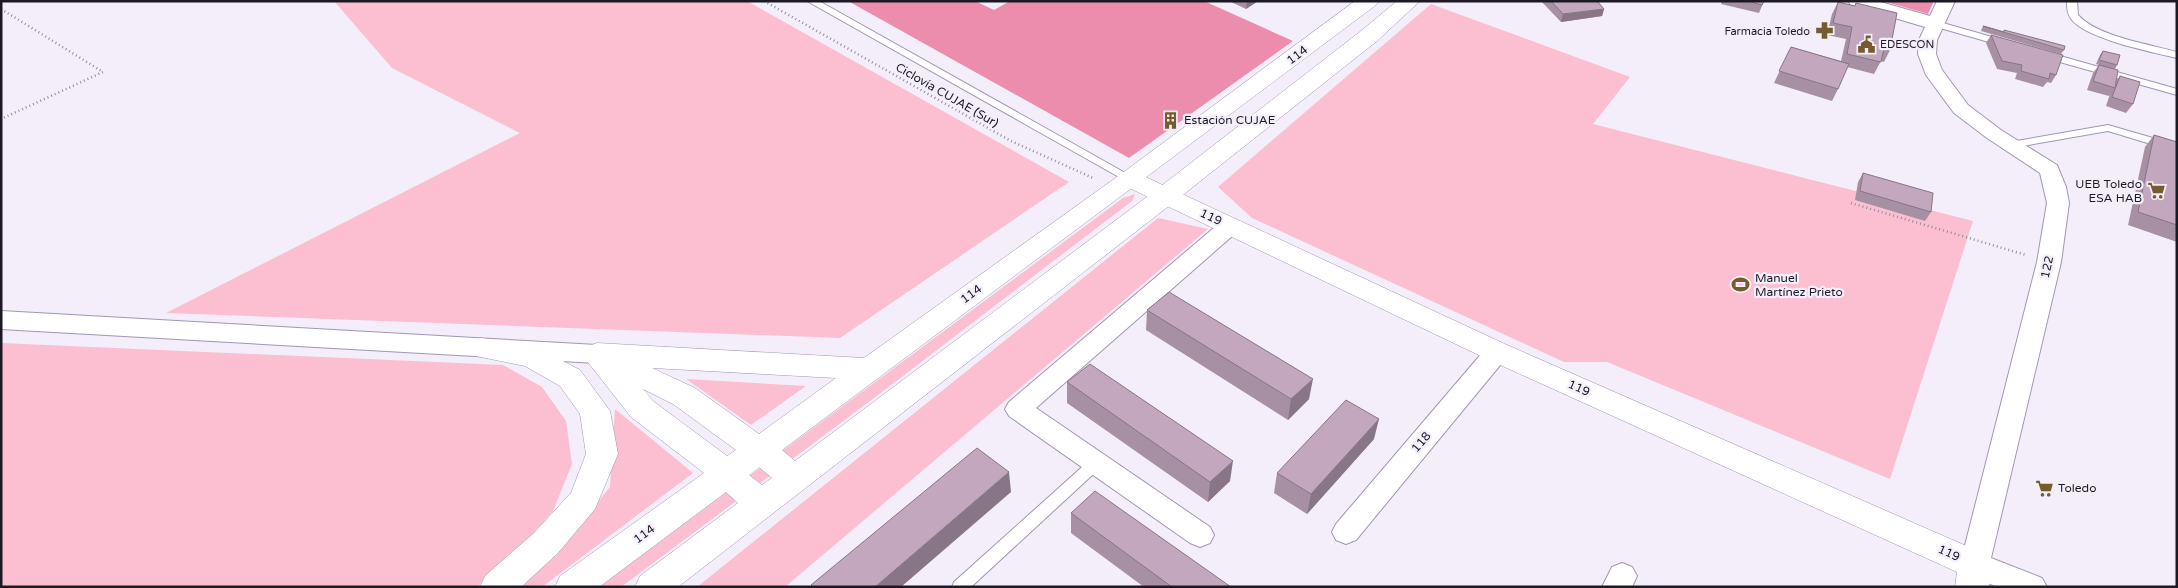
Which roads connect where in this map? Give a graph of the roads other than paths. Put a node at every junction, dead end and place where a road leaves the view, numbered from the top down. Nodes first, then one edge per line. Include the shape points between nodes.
1 (812, 1) edge
2 (1369, 1) edge
3 (1410, 1) edge
4 (1857, 1) edge
5 (1946, 1) edge
6 (2072, 1) edge
7 (1936, 24) junction
8 (2010, 45) edge
9 (2038, 53) edge
10 (2177, 55) edge
11 (2177, 92) edge
12 (2011, 145) junction
13 (2177, 149) edge
14 (1130, 179) junction
15 (1165, 196) junction
16 (1230, 226) junction
17 (1, 320) edge
18 (481, 348) junction
19 (1497, 352) junction
20 (597, 354) junction
21 (869, 369) junction
22 (759, 450) junction
23 (1096, 463) junction
24 (725, 474) junction
25 (794, 478) junction
26 (761, 504) junction
27 (1346, 532) dead end
28 (1200, 535) dead end
29 (1973, 576) edge
30 (497, 587) edge
31 (572, 587) edge
32 (652, 587) edge
33 (960, 587) edge
34 (2032, 587) edge

1 - 14 lane
2 - 14 main road, 114
3 - 15 main road
4 - 7 street
5 - 7 street, 122
6 - 10 lane via 2072,14 2086,26
7 - 8 lane
7 - 12 street, 122 via 1928,40 1927,54 1933,71 1962,109
9 - 11 lane
12 - 13 lane via 2108,128
12 - 29 street, 122 via 2050,170 2058,203 2049,262
14 - 15 main road, 119
14 - 21 main road, 114
15 - 16 main road, 119
15 - 25 main road
16 - 19 main road, 119
16 - 23 street via 1018,408
17 - 18 street
18 - 20 street
18 - 30 main road via 532,356 570,378 595,411 602,454 584,500 546,543
19 - 27 street, 118
19 - 29 main road, 119
20 - 21 main road
20 - 22 main road via 684,396
20 - 24 main road via 642,409
21 - 22 main road, 114
22 - 24 main road, 114
22 - 25 main road
23 - 28 street
23 - 33 lane
24 - 26 main road
24 - 31 main road, 114
25 - 26 main road
26 - 32 main road
29 - 34 street, 119

